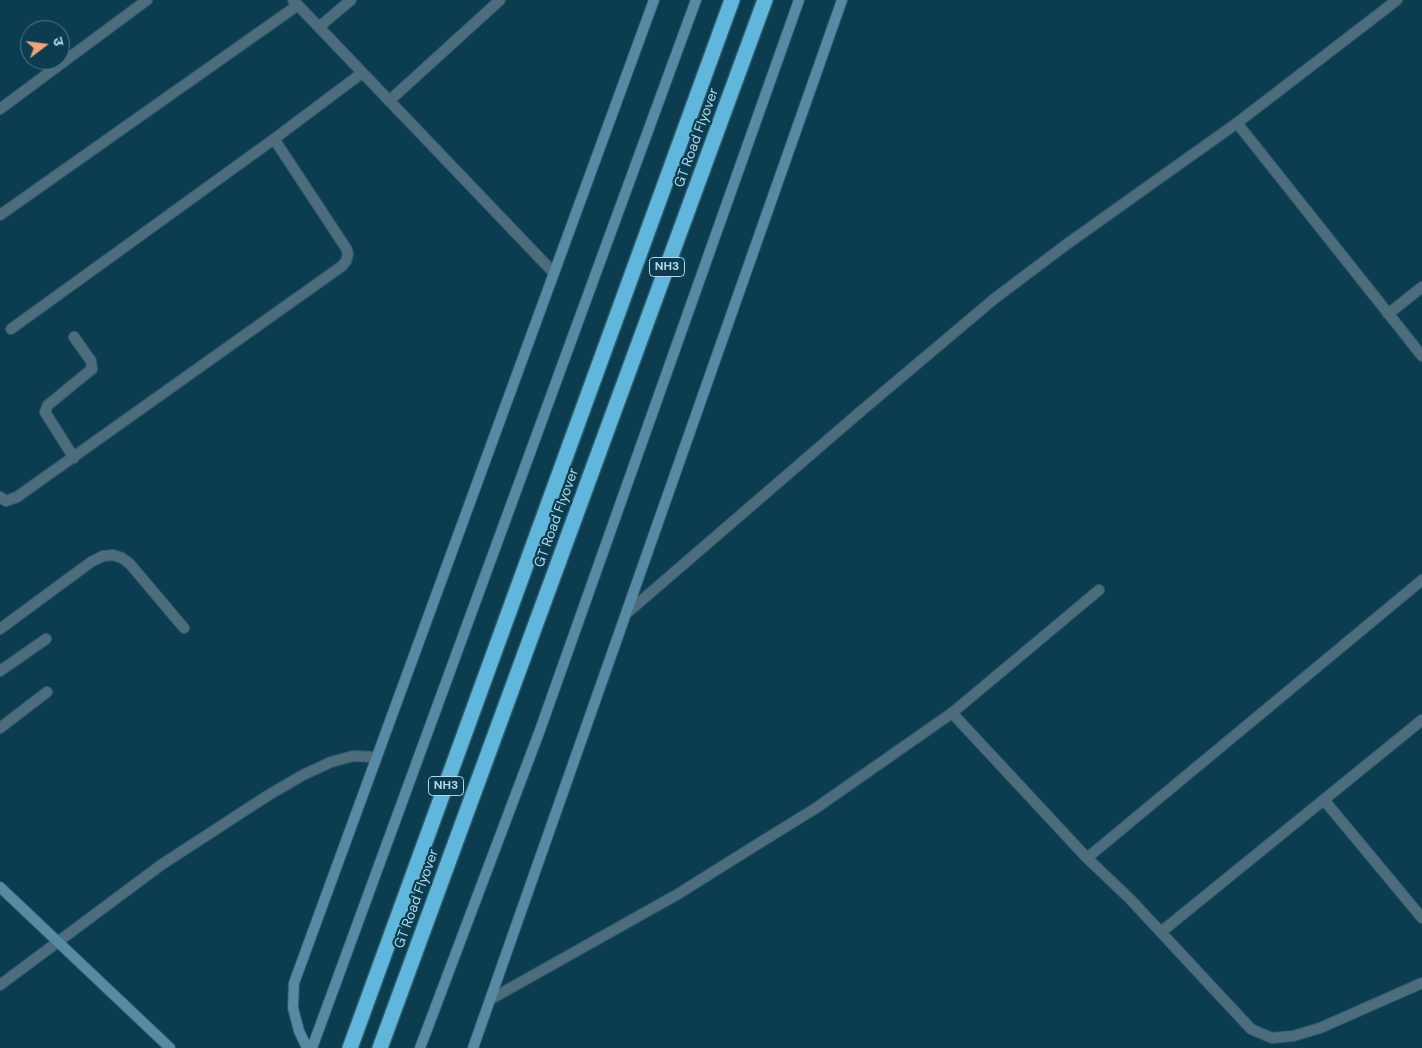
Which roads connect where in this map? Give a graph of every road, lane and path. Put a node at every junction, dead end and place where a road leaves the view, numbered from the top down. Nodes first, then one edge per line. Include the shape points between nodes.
1 (147, 0) edge
2 (351, 0) edge
3 (500, 0) edge
4 (654, 0) edge
5 (696, 0) edge
6 (732, 0) edge
7 (765, 0) edge
8 (799, 0) edge
9 (842, 0) edge
10 (1397, 0) edge
11 (295, 2) edge
12 (319, 28) junction
13 (362, 73) junction
14 (389, 101) junction
15 (0, 109) edge
16 (1237, 123) junction
17 (274, 139) junction
18 (0, 215) edge
19 (554, 273) junction
20 (1422, 287) edge
21 (1388, 314) junction
22 (11, 329) dead end
23 (74, 337) dead end
24 (1422, 356) edge
25 (74, 458) junction
26 (0, 497) edge
27 (1422, 580) edge
28 (1099, 590) dead end
29 (627, 613) junction
30 (184, 628) dead end
31 (0, 629) edge
32 (46, 639) dead end
33 (0, 671) edge
34 (47, 692) dead end
35 (952, 713) junction
36 (1422, 720) edge
37 (0, 728) edge
38 (376, 757) junction
39 (1324, 800) junction
40 (1087, 858) junction
41 (0, 887) edge
42 (1422, 918) edge
43 (1160, 932) junction
44 (59, 942) junction
45 (1422, 984) edge
46 (0, 985) edge
47 (492, 999) junction
48 (170, 1048) edge
49 (307, 1048) edge
50 (312, 1048) edge
51 (350, 1048) edge
52 (380, 1048) edge
53 (420, 1048) edge
54 (473, 1048) edge

1 - 15 street
2 - 12 street
3 - 14 street
4 - 19 street
5 - 50 street
6 - 51 highway, GT Road Flyover / NH3
7 - 52 highway, GT Road Flyover / NH3
8 - 53 street via 540,730
9 - 29 street
10 - 16 street
11 - 12 street
11 - 18 street
12 - 13 street
13 - 14 street
13 - 17 street
14 - 19 street
16 - 21 street
16 - 29 street via 994,300
17 - 22 street
17 - 25 street via 346,248 346,261
19 - 38 street
20 - 21 street
21 - 24 street
23 - 25 street via 91,361 92,369 48,404 45,412
25 - 26 street via 17,497 6,501
27 - 40 street
28 - 35 street
29 - 47 street
30 - 31 street via 130,564 113,555 91,562
32 - 33 street
34 - 37 street
35 - 40 street
35 - 47 street via 816,808 744,853
36 - 39 street
38 - 44 street via 353,756 330,762 303,775 161,865
38 - 49 street via 294,983 293,1008 298,1031
39 - 42 street
39 - 43 street
40 - 43 street
41 - 44 street
43 - 45 street via 1251,1029 1272,1038 1320,1028
44 - 46 street
44 - 48 street
47 - 54 street

